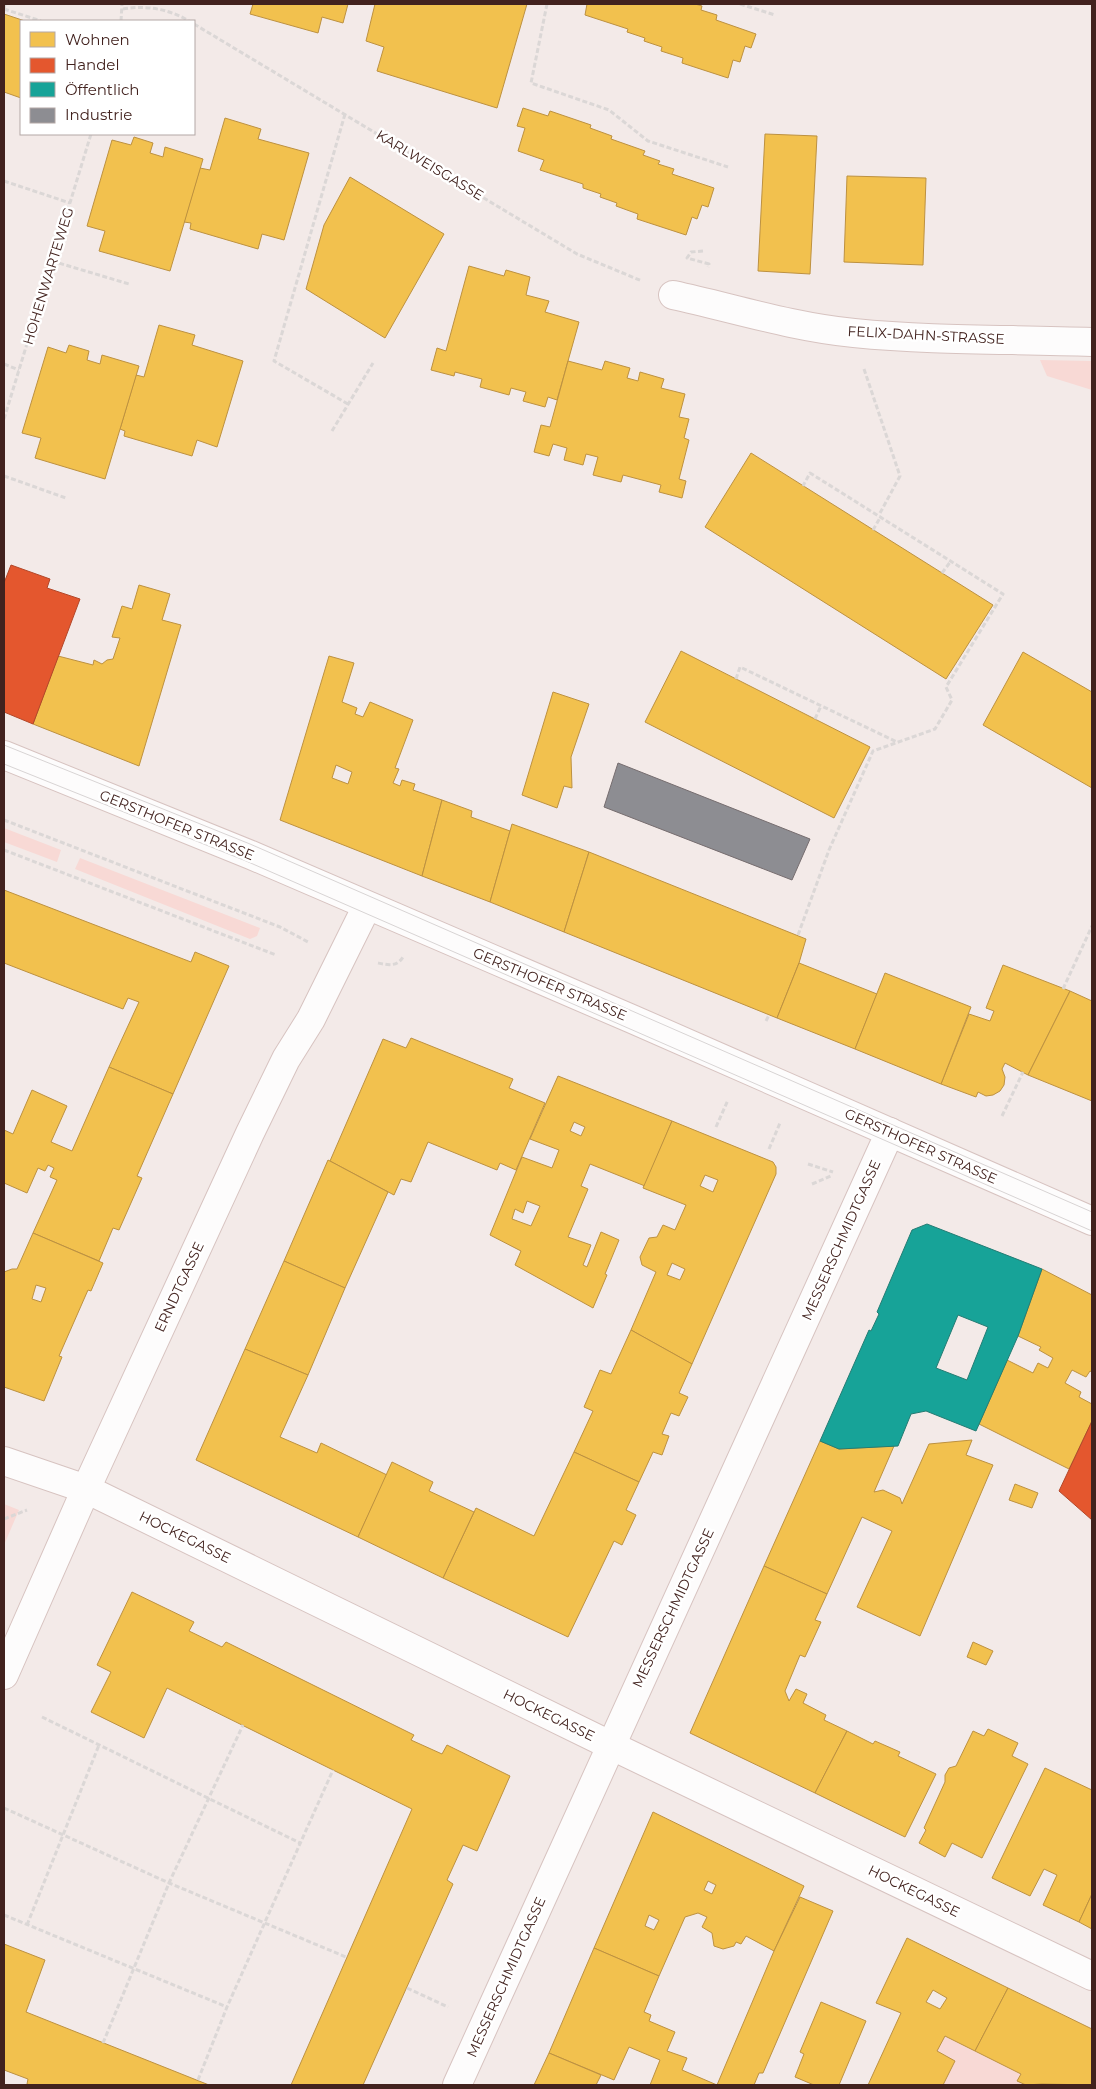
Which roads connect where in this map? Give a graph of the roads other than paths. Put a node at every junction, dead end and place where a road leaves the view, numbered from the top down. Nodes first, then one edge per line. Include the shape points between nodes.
1 (673, 294) road end
2 (1092, 342) edge
3 (4, 755) edge
4 (367, 906) junction
5 (890, 1132) junction
6 (1092, 1221) edge
7 (4, 1461) edge
8 (86, 1489) junction
9 (4, 1676) edge
10 (610, 1745) junction
11 (1092, 1976) edge
12 (457, 2085) edge

1 - 2 street, FELIX-DAHN-STRASSE via 788,323 853,333
3 - 4 street, GERSTHOFER STRASSE via 243,851
4 - 5 street, GERSTHOFER STRASSE
4 - 8 street, ERNDTGASSE via 250,1133
5 - 6 street, GERSTHOFER STRASSE
5 - 10 street, MESSERSCHMIDTGASSE
7 - 8 street, HOCKEGASSE
8 - 9 street, ERNDTGASSE
8 - 10 street, HOCKEGASSE
10 - 11 street, HOCKEGASSE
10 - 12 street, MESSERSCHMIDTGASSE

